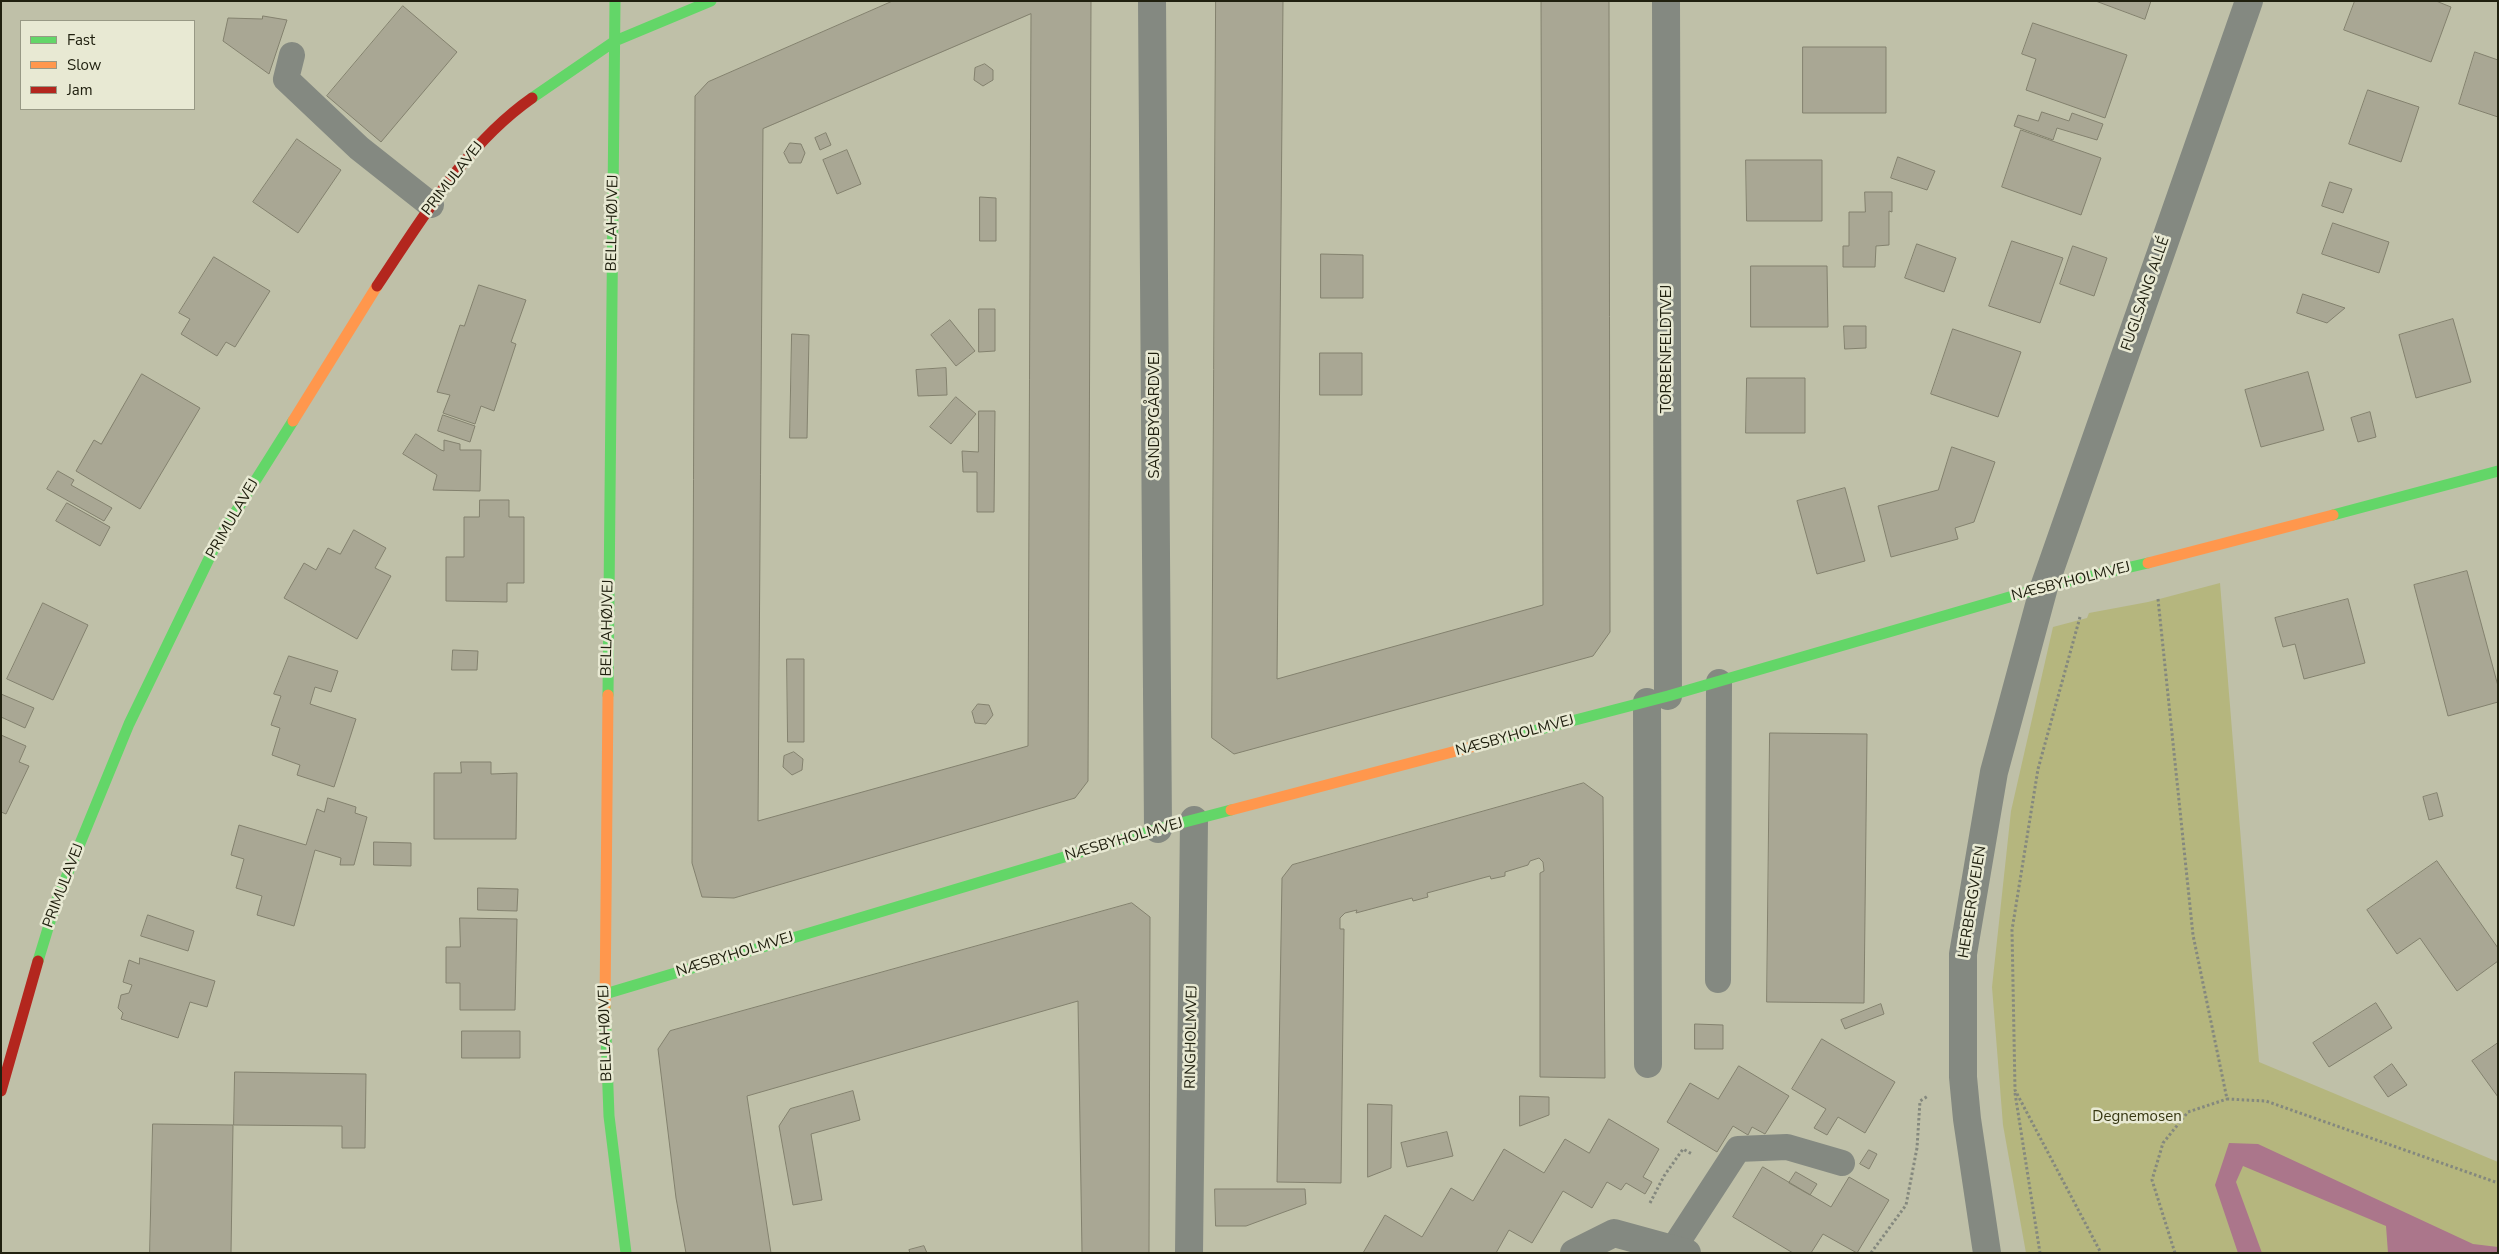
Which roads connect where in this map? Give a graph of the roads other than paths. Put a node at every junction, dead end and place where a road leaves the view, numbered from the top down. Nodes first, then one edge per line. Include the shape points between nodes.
1 (615, 1) edge
2 (711, 1) edge
3 (1152, 1) edge
4 (1666, 1) edge
5 (2249, 1) edge
6 (615, 41) junction
7 (292, 55) dead end
8 (431, 205) junction
9 (2498, 471) edge
10 (2044, 587) junction
11 (1719, 682) junction
12 (1657, 699) junction
13 (1194, 820) junction
14 (1158, 829) junction
15 (1718, 980) dead end
16 (604, 994) junction
17 (4, 1062) edge
18 (1648, 1064) dead end
19 (1, 1091) edge
20 (1842, 1163) dead end
21 (1680, 1251) edge
22 (626, 1253) edge
23 (1189, 1253) edge
24 (1574, 1253) edge
25 (1987, 1253) edge

1 - 6 street, BELLAHØJVEJ
2 - 6 street, PRIMULAVEJ
3 - 14 street, SANDBYGÅRDVEJ
4 - 12 street, TORBENFELDTVEJ
5 - 10 street, FUGLSANG ALLÉ
6 - 8 street, PRIMULAVEJ via 518,108 480,143
6 - 16 street, BELLAHØJVEJ
7 - 8 lane via 286,79 359,148
8 - 17 street, PRIMULAVEJ via 218,540 129,724 56,902
9 - 10 street, NÆSBYHOLMVEJ via 2154,562
10 - 11 street, NÆSBYHOLMVEJ
10 - 25 street, HERBERGVEJEN via 1994,772 1965,945 1963,1077 1966,1119
11 - 12 street, NÆSBYHOLMVEJ
11 - 15 lane
12 - 13 street, NÆSBYHOLMVEJ
12 - 18 street
13 - 14 street, NÆSBYHOLMVEJ
13 - 23 street, RINGHOLMVEJ
14 - 16 street, NÆSBYHOLMVEJ
16 - 22 street, BELLAHØJVEJ via 609,1116
17 - 19 street, PRIMULAVEJ
20 - 21 lane via 1787,1146 1738,1149
21 - 24 street via 1614,1232

